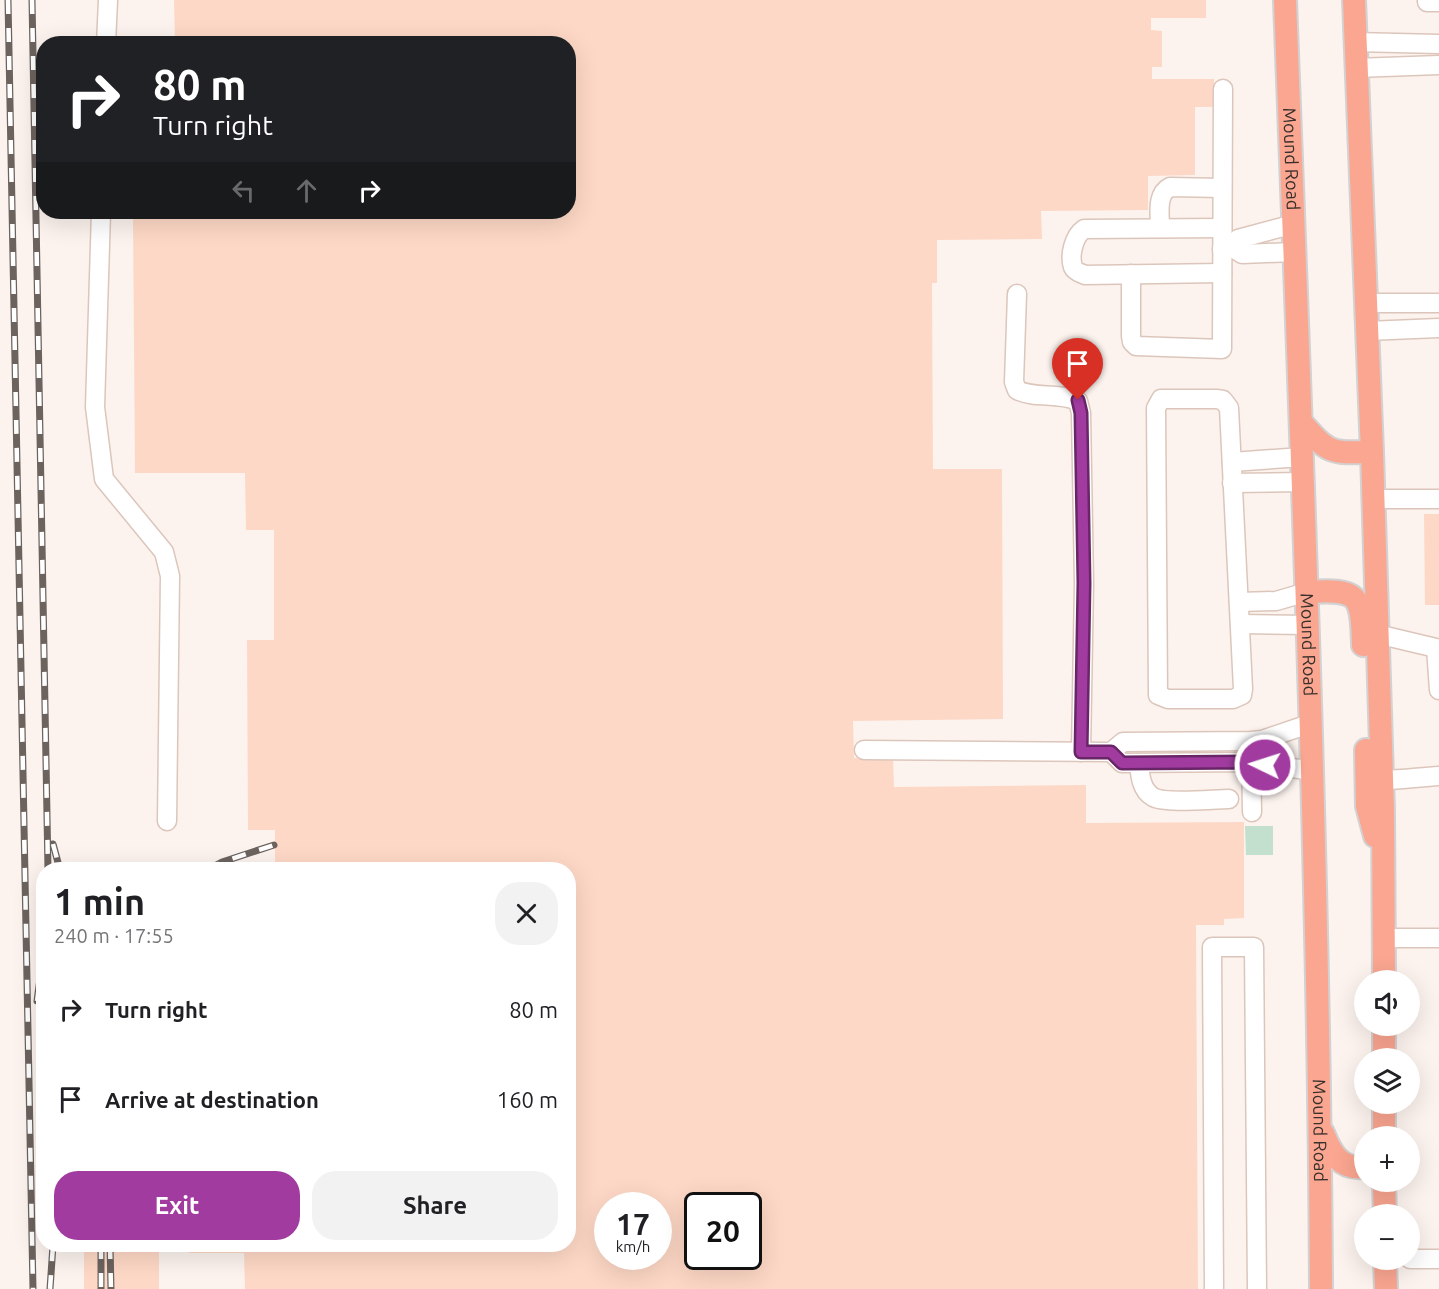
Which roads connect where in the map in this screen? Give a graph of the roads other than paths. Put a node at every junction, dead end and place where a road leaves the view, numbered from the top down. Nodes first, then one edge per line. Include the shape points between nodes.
1 (108, 0) edge
2 (1285, 0) edge
3 (1354, 0) edge
4 (1427, 0) edge
5 (1439, 2) edge
6 (106, 36) edge
7 (1354, 42) junction
8 (1439, 44) edge
9 (1439, 65) edge
10 (1356, 68) junction
11 (1223, 89) dead end
12 (1222, 188) junction
13 (101, 219) edge
14 (1294, 224) junction
15 (1160, 228) junction
16 (1222, 228) junction
17 (1227, 248) junction
18 (1294, 252) junction
19 (1131, 273) junction
20 (1222, 273) junction
21 (1017, 294) dead end
22 (1366, 303) junction
23 (1439, 303) edge
24 (1439, 328) edge
25 (1367, 331) junction
26 (1301, 422) junction
27 (1372, 452) junction
28 (1302, 457) junction
29 (1232, 462) junction
30 (1303, 482) junction
31 (1233, 483) junction
32 (1373, 499) junction
33 (1439, 499) edge
34 (1307, 592) junction
35 (1239, 602) junction
36 (1240, 624) junction
37 (1308, 625) junction
38 (1377, 634) junction
39 (1439, 690) edge
40 (1312, 723) junction
41 (1251, 741) junction
42 (1162, 742) junction
43 (864, 750) dead end
44 (1081, 752) junction
45 (1111, 752) junction
46 (1250, 762) junction
47 (1139, 763) junction
48 (1163, 763) junction
49 (1313, 771) junction
50 (1439, 776) edge
51 (1382, 780) junction
52 (1229, 799) dead end
53 (1252, 812) dead end
54 (167, 820) dead end
55 (1384, 869) junction
56 (1384, 938) junction
57 (1439, 938) edge
58 (1384, 970) edge
59 (1320, 1126) junction
60 (1354, 1165) edge
61 (1420, 1259) edge
62 (1439, 1259) edge
63 (1385, 1270) edge
64 (1214, 1289) edge
65 (1257, 1289) edge
66 (1321, 1289) edge
67 (1386, 1289) edge

1 - 6 lane
2 - 14 main road, Mound Road
3 - 7 main road
4 - 5 lane
7 - 8 lane
7 - 10 main road
9 - 10 lane
10 - 22 main road
11 - 12 lane
12 - 15 lane via 1166,189 1160,200
12 - 16 lane
13 - 54 lane via 95,407 104,479 164,552 170,576
14 - 17 lane via 1238,239
14 - 18 main road, Mound Road
15 - 16 lane
15 - 19 lane via 1093,228 1078,233 1073,267 1078,272
16 - 17 lane
17 - 18 lane via 1242,254
17 - 20 lane
18 - 26 main road, Mound Road
19 - 20 lane
19 - 20 lane via 1131,336 1136,346 1222,349
21 - 44 lane via 1017,390 1078,400 1081,413
22 - 23 lane
22 - 25 main road
24 - 25 lane
25 - 27 main road
26 - 27 main road via 1322,446 1334,451
26 - 28 main road, Mound Road
27 - 32 main road
28 - 29 lane
28 - 30 main road, Mound Road
29 - 31 lane
29 - 36 lane via 1229,408 1223,400 1161,399 1158,695 1168,699 1233,699 1242,695
30 - 31 lane
30 - 34 main road, Mound Road
31 - 35 lane
32 - 33 lane
32 - 38 main road
34 - 35 lane via 1276,601
34 - 37 main road, Mound Road
34 - 55 main road via 1337,590 1358,602 1363,626 1367,806
35 - 36 lane
36 - 37 lane
37 - 40 main road, Mound Road
38 - 39 lane via 1436,648
38 - 51 main road
40 - 41 lane
40 - 49 main road, Mound Road
41 - 42 lane
41 - 46 lane
42 - 45 lane via 1123,742
42 - 48 lane
43 - 44 lane
44 - 45 lane
45 - 47 lane via 1122,763
46 - 48 lane
46 - 49 lane
46 - 53 lane
47 - 48 lane
47 - 52 lane via 1140,779 1154,798
49 - 59 main road, Mound Road
50 - 51 lane
51 - 55 main road
55 - 56 main road
56 - 57 lane
56 - 58 main road
59 - 60 main road via 1332,1154 1344,1164
59 - 66 main road, Mound Road
61 - 62 lane
63 - 67 main road
64 - 65 lane via 1212,947 1254,947

